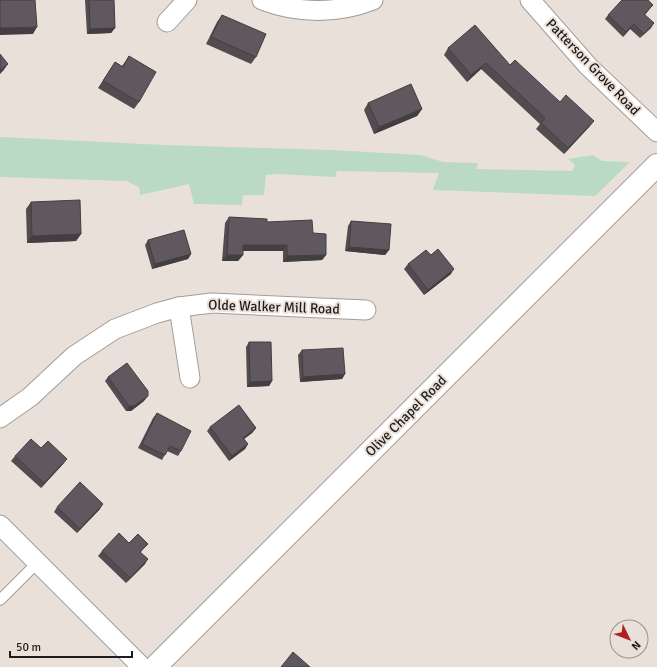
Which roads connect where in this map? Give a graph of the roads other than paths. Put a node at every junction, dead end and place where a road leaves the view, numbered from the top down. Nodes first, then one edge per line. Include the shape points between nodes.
1 (187, 0) edge
2 (262, 0) edge
3 (373, 0) edge
4 (530, 0) edge
5 (167, 22) dead end
6 (657, 132) edge
7 (657, 165) edge
8 (179, 307) junction
9 (366, 310) dead end
10 (190, 378) dead end
11 (0, 418) edge
12 (0, 525) edge
13 (38, 562) junction
14 (0, 600) edge
15 (142, 667) edge
16 (155, 667) edge

1 - 5 street
2 - 3 street via 316,10 349,8
4 - 6 street, Patterson Grove Road via 588,66
7 - 16 main road, Olive Chapel Road
8 - 9 street, Olde Walker Mill Road via 212,303
8 - 10 street
8 - 11 street, Olde Walker Mill Road via 136,321 95,342 74,356 30,397
12 - 13 street
13 - 14 lane
13 - 15 street

